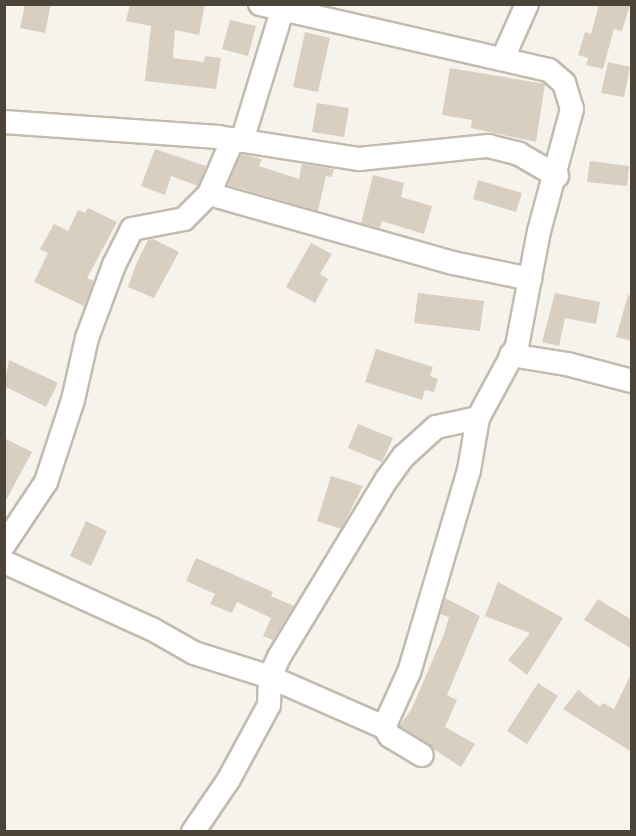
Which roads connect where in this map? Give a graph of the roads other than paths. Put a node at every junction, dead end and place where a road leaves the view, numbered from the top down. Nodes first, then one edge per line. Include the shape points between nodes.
1 (260, 4) edge
2 (527, 4) edge
3 (282, 10) junction
4 (503, 58) junction
5 (4, 122) edge
6 (238, 140) junction
7 (557, 176) junction
8 (209, 194) junction
9 (531, 279) junction
10 (511, 356) junction
11 (632, 381) edge
12 (478, 418) junction
13 (4, 545) edge
14 (4, 562) edge
15 (270, 678) junction
16 (384, 726) junction
17 (422, 755) dead end
18 (193, 831) edge

1 - 3 street
2 - 4 street
3 - 4 street
3 - 6 street
4 - 7 street via 549,70 567,88 572,109
5 - 6 street
6 - 7 street via 359,159 488,146 519,154
6 - 8 street
7 - 9 street via 539,231
8 - 9 street via 453,263
8 - 13 street via 184,219 132,229 125,237 87,338 73,400 46,482
9 - 10 street via 517,346
10 - 11 street via 567,364
10 - 12 street
12 - 15 street via 436,428 404,456 327,576
12 - 16 street via 469,470 409,672
14 - 15 street via 152,629 194,653
15 - 16 street
15 - 18 street via 269,705 229,779
16 - 17 street via 390,736

